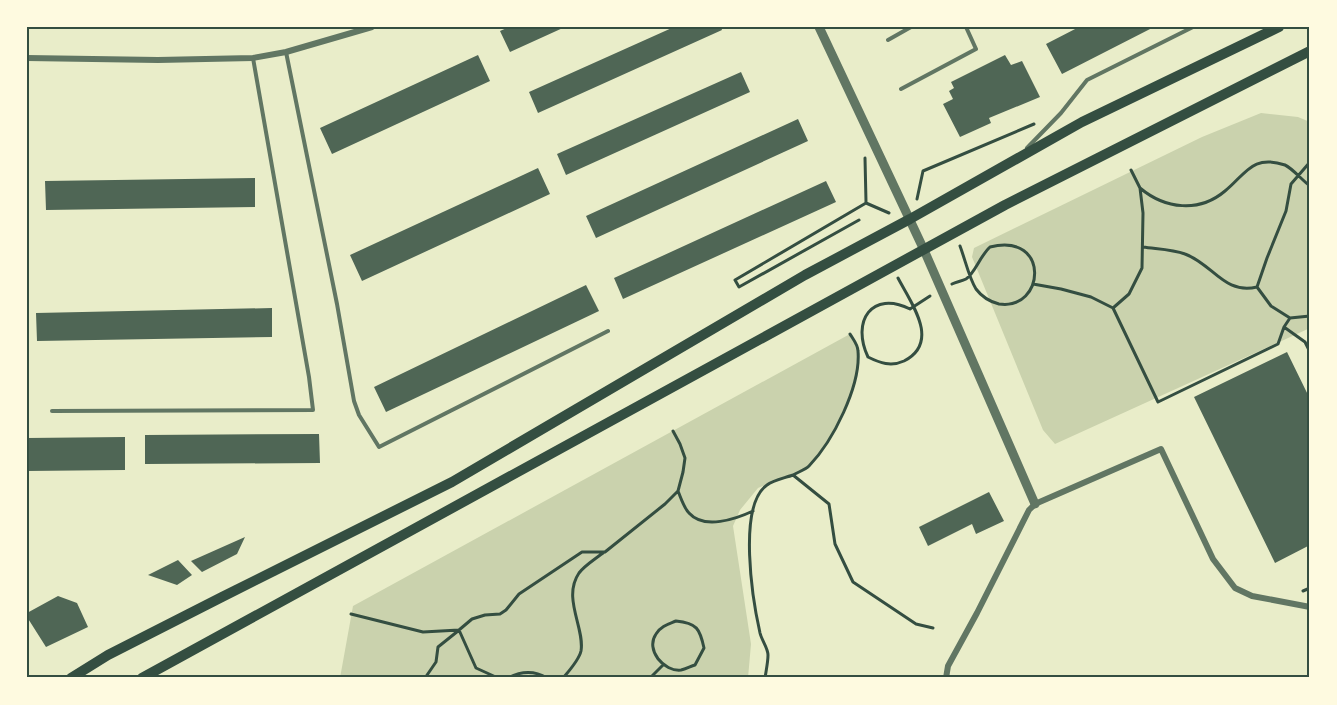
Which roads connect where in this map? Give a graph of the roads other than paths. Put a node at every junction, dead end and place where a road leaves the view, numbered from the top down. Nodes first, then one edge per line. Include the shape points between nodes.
1 (372, 27) edge
2 (819, 27) edge
3 (912, 27) edge
4 (966, 27) edge
5 (1193, 27) edge
6 (1279, 27) edge
7 (888, 40) dead end
8 (1310, 51) edge
9 (286, 52) junction
10 (27, 58) edge
11 (253, 58) junction
12 (901, 89) dead end
13 (1020, 156) junction
14 (910, 219) junction
15 (924, 250) junction
16 (608, 331) dead end
17 (52, 411) dead end
18 (1035, 504) junction
19 (1310, 607) edge
20 (71, 678) edge
21 (142, 678) edge
22 (946, 678) edge

1 - 9 street
2 - 14 street
3 - 7 lane
4 - 12 lane via 976,49
5 - 13 lane via 1087,80
6 - 13 main road
8 - 15 main road
9 - 11 street
9 - 16 lane via 354,401 379,447
10 - 11 street
11 - 17 lane via 313,410
13 - 14 main road
14 - 15 street
14 - 20 main road via 805,275 452,482 211,602
15 - 18 street
15 - 21 main road
18 - 19 street via 1161,449 1213,559 1235,588 1252,596
18 - 22 street via 948,666

